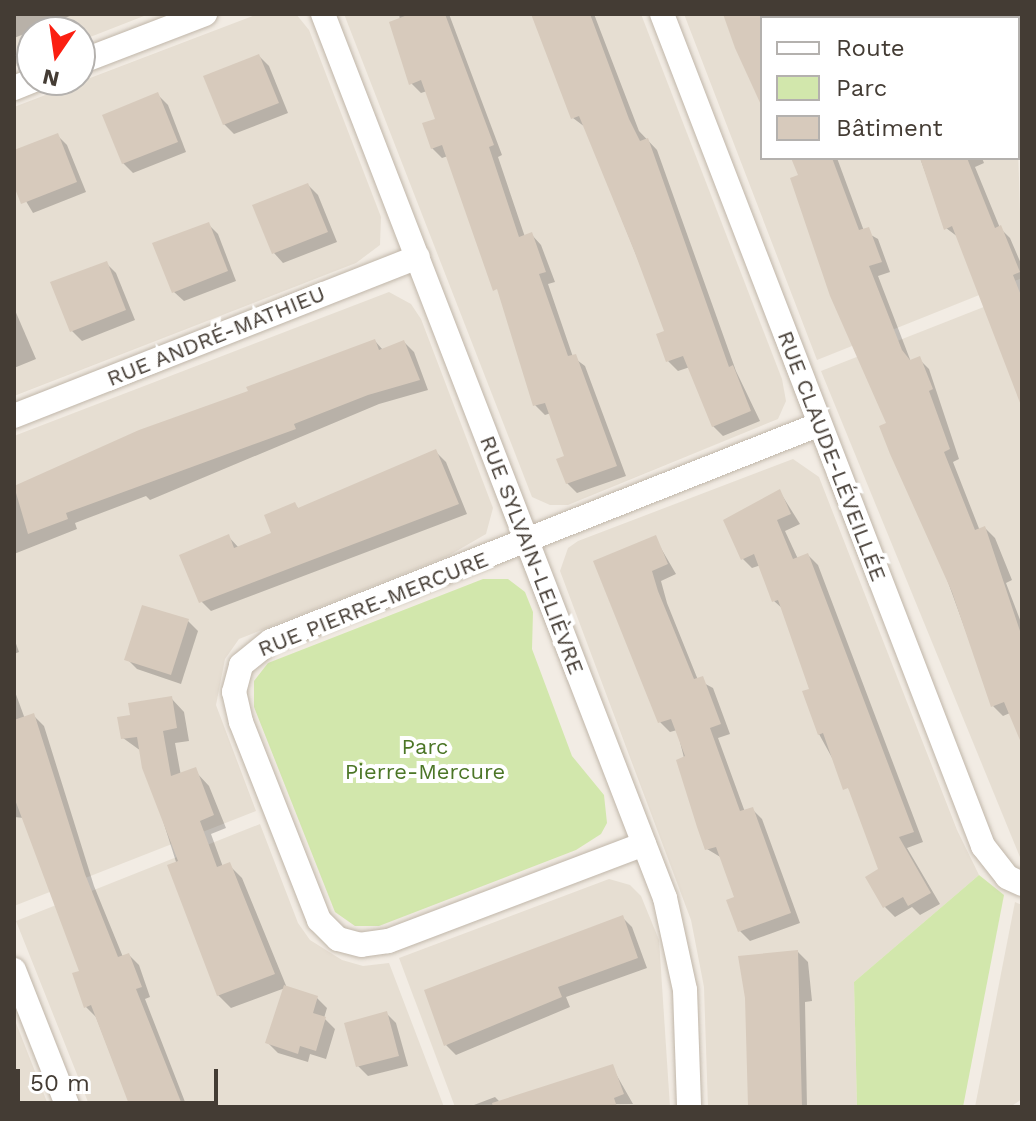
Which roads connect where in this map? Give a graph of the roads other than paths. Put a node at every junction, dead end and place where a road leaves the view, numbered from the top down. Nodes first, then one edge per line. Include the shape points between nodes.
1 (205, 14) edge
2 (323, 14) edge
3 (662, 14) edge
4 (96, 56) edge
5 (418, 257) junction
6 (14, 416) edge
7 (820, 424) junction
8 (526, 541) junction
9 (644, 844) junction
10 (1022, 884) edge
11 (14, 970) edge
12 (68, 1107) edge
13 (689, 1107) edge

1 - 4 street
2 - 5 street, RUE SYLVAIN-LELIÈVRE
3 - 7 street, RUE CLAUDE-LÉVEILLÉE
5 - 6 street, RUE ANDRÉ-MATHIEU
5 - 8 street, RUE SYLVAIN-LELIÈVRE
7 - 8 street, RUE PIERRE-MERCURE
7 - 10 street, RUE CLAUDE-LÉVEILLÉE via 983,846 1007,877
8 - 9 street, RUE SYLVAIN-LELIÈVRE
8 - 9 street, RUE PIERRE-MERCURE via 271,641 241,665 236,706 305,888 327,931 348,942 374,944
9 - 13 street, RUE SYLVAIN-LELIÈVRE via 681,961
11 - 12 street

